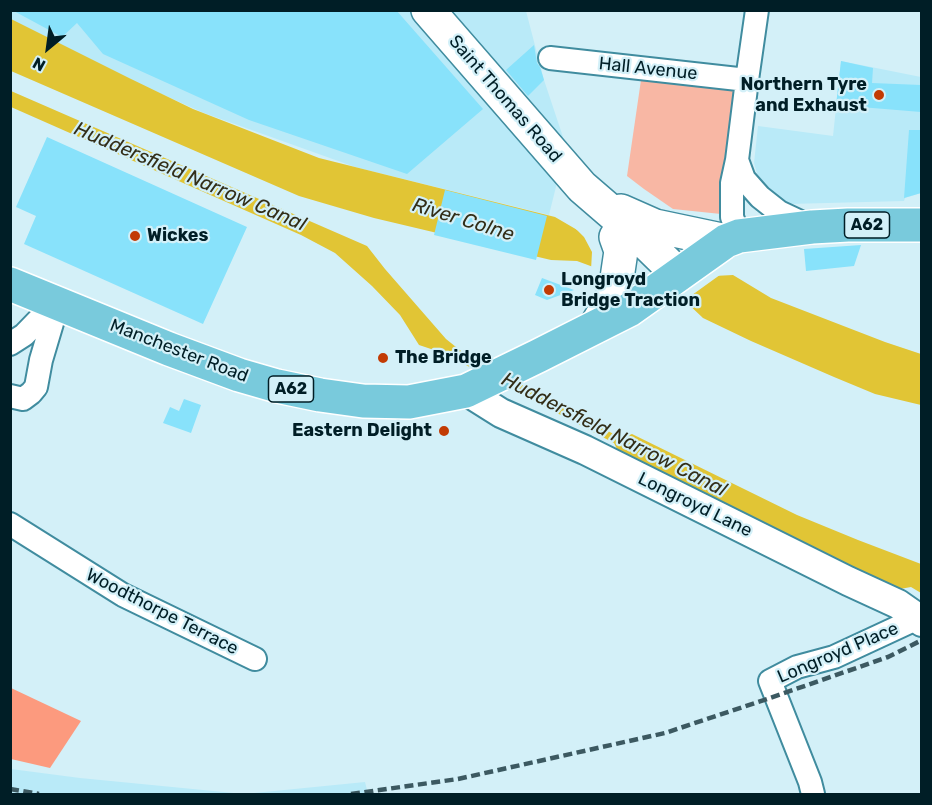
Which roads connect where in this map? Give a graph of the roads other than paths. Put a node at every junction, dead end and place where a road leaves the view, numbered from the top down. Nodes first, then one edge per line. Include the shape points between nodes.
1 (428, 10) edge
2 (757, 10) edge
3 (550, 58) dead end
4 (747, 80) junction
5 (737, 160) junction
6 (590, 194) junction
7 (921, 225) edge
8 (812, 227) junction
9 (616, 237) junction
10 (733, 238) junction
11 (669, 280) junction
12 (10, 284) edge
13 (55, 303) junction
14 (596, 326) junction
15 (10, 344) edge
16 (472, 388) junction
17 (10, 396) edge
18 (10, 524) edge
19 (920, 620) edge
20 (255, 659) dead end
21 (813, 795) edge

1 - 6 main road, Saint Thomas Road
2 - 4 street
3 - 4 street, Hall Avenue
4 - 5 street
5 - 8 street via 744,179 760,197 779,212
5 - 10 street via 732,183
6 - 9 main road, Saint Thomas Road via 588,205
6 - 10 main road via 655,226
6 - 11 main road, Saint Thomas Road via 652,248
7 - 8 main road, Manchester Road / A62
8 - 10 main road, Manchester Road / A62
9 - 11 main road, Saint Thomas Road
9 - 14 main road via 621,251 616,285
10 - 11 main road, Manchester Road / A62
11 - 14 main road, Manchester Road / A62 via 628,310
12 - 13 main road, Manchester Road / A62
13 - 15 street
13 - 16 main road, Manchester Road / A62 via 239,375 320,395 409,402
13 - 17 street via 36,387 22,399
14 - 16 main road, Manchester Road / A62
16 - 19 street, Longroyd Lane via 501,413 585,450 898,604
18 - 20 street, Woodthorpe Terrace via 123,595
19 - 21 street, Longroyd Place via 770,681

